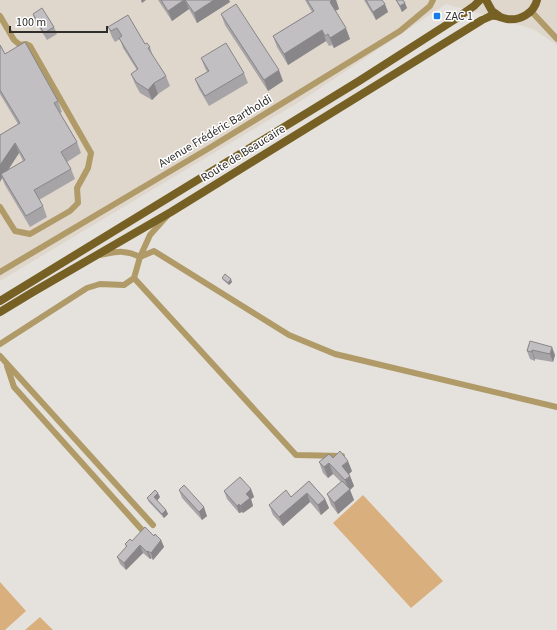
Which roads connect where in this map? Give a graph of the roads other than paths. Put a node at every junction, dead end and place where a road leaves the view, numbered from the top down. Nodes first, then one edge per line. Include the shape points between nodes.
1 (433, 0) edge
2 (480, 0) edge
3 (486, 0) edge
4 (537, 0) edge
5 (531, 10) junction
6 (0, 16) edge
7 (499, 16) junction
8 (557, 39) edge
9 (0, 207) edge
10 (171, 212) junction
11 (95, 256) junction
12 (140, 257) junction
13 (0, 272) edge
14 (134, 278) junction
15 (0, 301) edge
16 (0, 312) edge
17 (0, 344) edge
18 (0, 356) edge
19 (6, 362) junction
20 (557, 407) edge
21 (342, 456) edge
22 (153, 525) dead end
23 (143, 531) edge

1 - 13 street, Avenue Frédéric Bartholdi via 430,6 400,31
2 - 15 main road, Route de Beaucaire via 353,86
3 - 7 main road via 492,11
4 - 5 main road
5 - 7 main road, Route de Beaucaire via 516,19
5 - 8 street
6 - 9 street via 14,40 20,45 30,46 91,153 88,168 77,188 78,204 64,214 30,234 15,231
7 - 10 main road, Route de Beaucaire via 491,16 478,23
10 - 11 main road, Route de Beaucaire
10 - 12 street via 150,235
11 - 12 street via 124,251
11 - 16 main road, Route de Beaucaire
12 - 14 street
12 - 20 street via 154,251 289,335 334,354
14 - 17 street via 124,284 100,284 87,288
14 - 21 street via 296,455
18 - 19 street
19 - 22 street
19 - 23 street via 14,387

